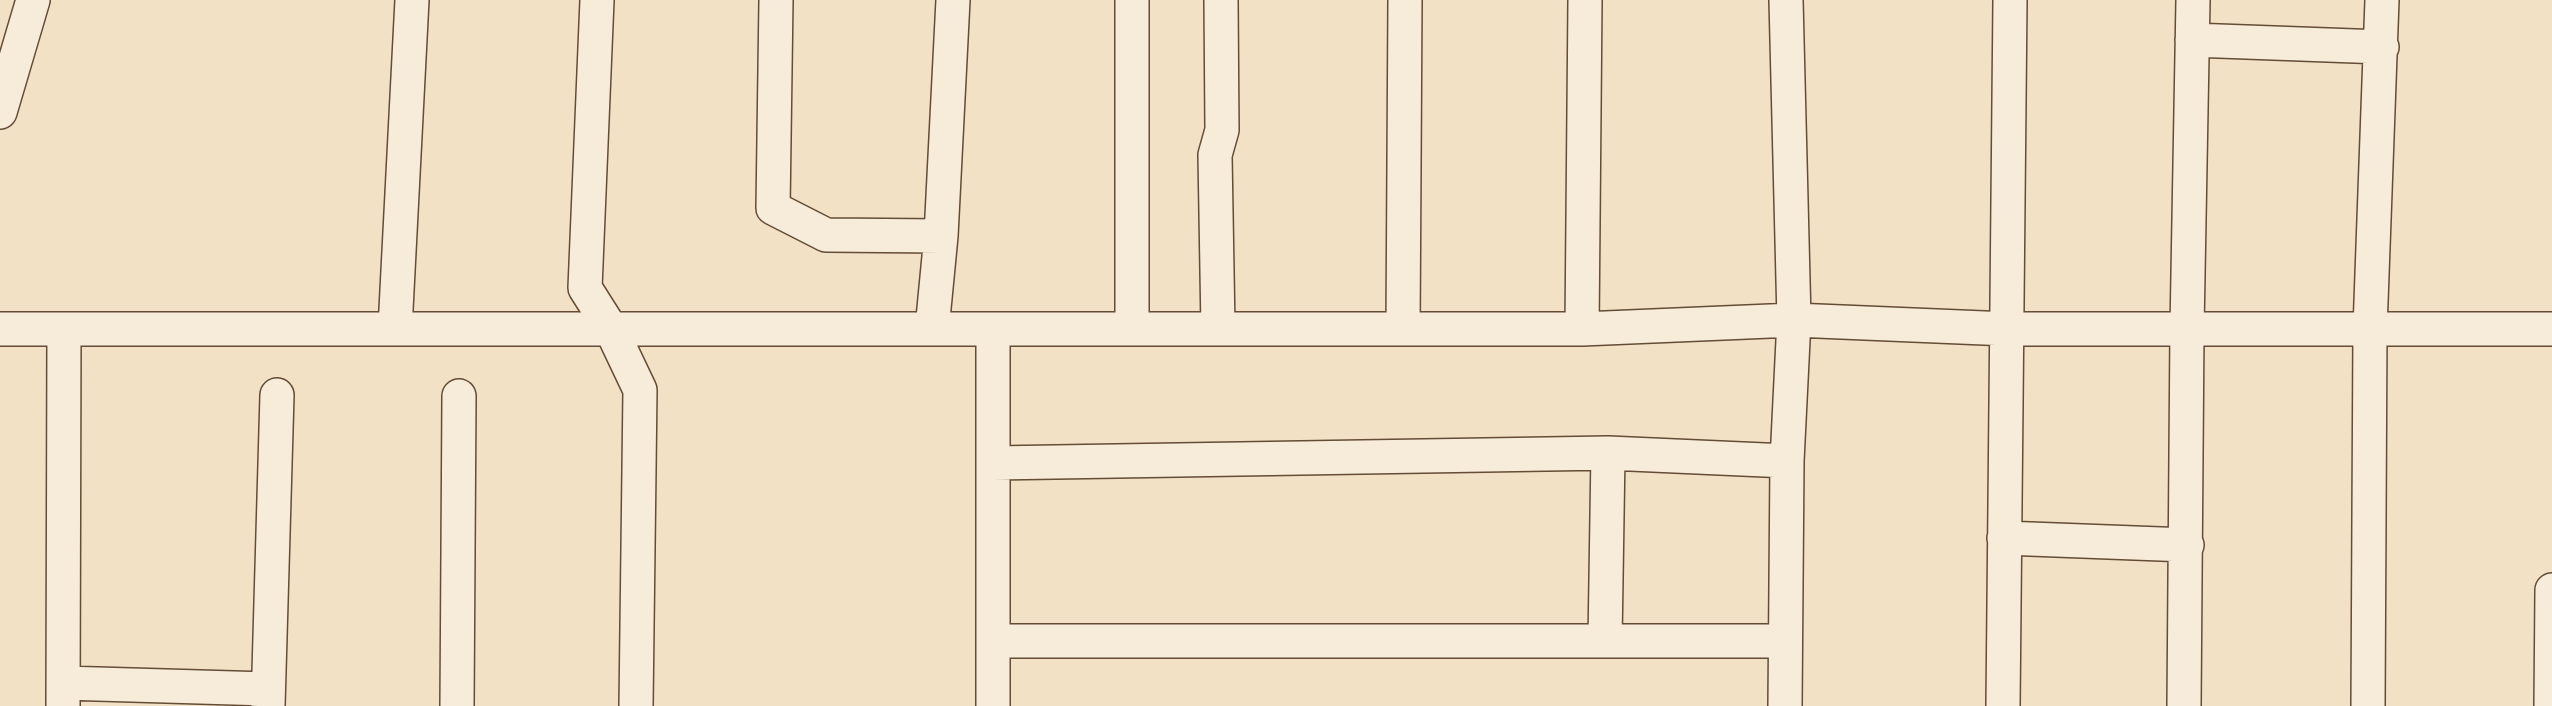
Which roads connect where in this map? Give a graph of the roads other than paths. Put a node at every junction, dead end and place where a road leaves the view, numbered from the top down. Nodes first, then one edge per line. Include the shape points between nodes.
1 (33, 0) edge
2 (411, 0) edge
3 (597, 0) edge
4 (776, 0) edge
5 (953, 0) edge
6 (1132, 0) edge
7 (1221, 0) edge
8 (1405, 0) edge
9 (1585, 0) edge
10 (1786, 0) edge
11 (2010, 0) edge
12 (2193, 0) edge
13 (2382, 0) edge
14 (2192, 40) junction
15 (2382, 47) junction
16 (0, 112) edge
17 (941, 236) junction
18 (1794, 320) junction
19 (2008, 328) junction
20 (0, 329) edge
21 (64, 329) junction
22 (395, 329) junction
23 (611, 329) junction
24 (932, 329) junction
25 (993, 329) junction
26 (1132, 329) junction
27 (1218, 329) junction
28 (1403, 329) junction
29 (1582, 329) junction
30 (2187, 329) junction
31 (2370, 329) junction
32 (2552, 329) edge
33 (278, 395) dead end
34 (459, 396) dead end
35 (1608, 453) junction
36 (1787, 461) junction
37 (994, 463) junction
38 (2004, 538) junction
39 (2187, 545) junction
40 (2552, 590) edge
41 (993, 641) junction
42 (1605, 641) junction
43 (1784, 641) junction
44 (63, 694) edge
45 (268, 697) edge
46 (457, 706) edge
47 (636, 706) edge
48 (993, 706) edge
49 (1785, 706) edge
50 (2003, 706) edge
51 (2184, 706) edge
52 (2368, 706) edge
53 (2551, 706) edge

1 - 16 street
2 - 22 street
3 - 23 street via 585,288
4 - 17 street via 773,208 826,235
5 - 17 street
6 - 26 street
7 - 27 street via 1222,130 1215,155
8 - 28 street
9 - 29 street
10 - 18 street
11 - 19 street
12 - 14 street
13 - 15 street
14 - 15 street
14 - 30 street
15 - 31 street
17 - 24 street
18 - 19 street
18 - 29 street
18 - 36 street
19 - 30 street
19 - 38 street
20 - 21 street
21 - 22 street
21 - 44 street
22 - 23 street
23 - 24 street
23 - 47 street via 640,390
24 - 25 street
25 - 26 street
25 - 37 street
26 - 27 street
27 - 28 street
28 - 29 street
30 - 31 street
30 - 39 street
31 - 32 street
31 - 52 street
33 - 45 street
34 - 46 street
35 - 36 street
35 - 37 street
35 - 42 street
36 - 43 street
37 - 41 street
38 - 39 street
38 - 50 street
39 - 51 street
40 - 53 street
41 - 42 street
41 - 48 street
42 - 43 street
43 - 49 street
44 - 45 street

